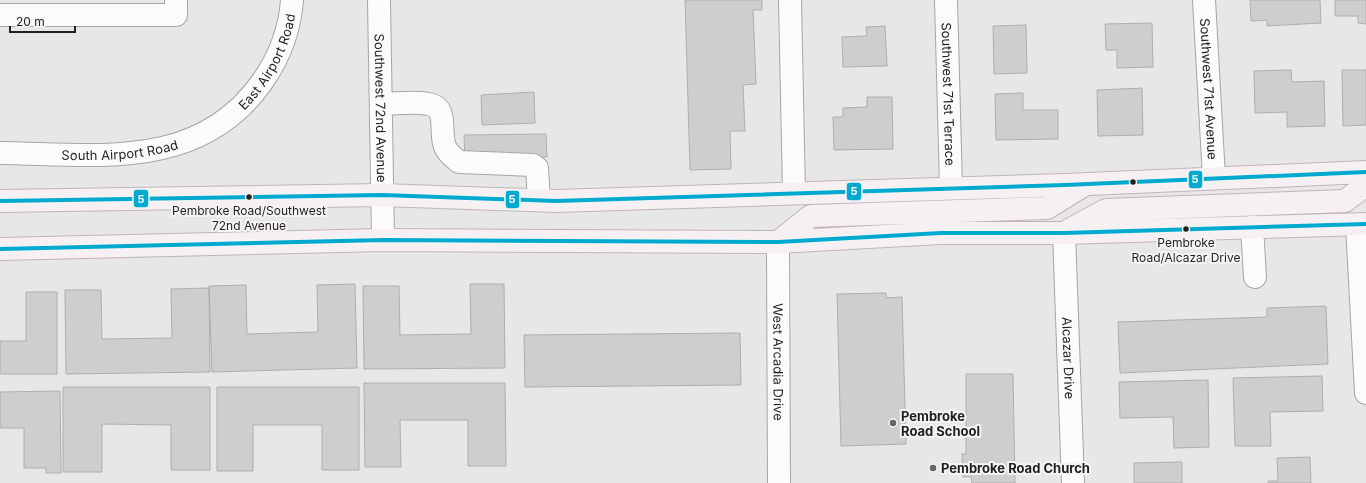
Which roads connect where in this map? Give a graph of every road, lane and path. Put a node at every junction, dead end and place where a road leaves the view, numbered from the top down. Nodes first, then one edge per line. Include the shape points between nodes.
1 (176, 0) edge
2 (292, 0) edge
3 (379, 0) edge
4 (790, 0) edge
5 (946, 0) edge
6 (1204, 0) edge
7 (0, 15) edge
8 (381, 104) junction
9 (231, 116) joint
10 (0, 153) edge
11 (1366, 172) edge
12 (1214, 178) junction
13 (1087, 183) junction
14 (1366, 185) edge
15 (951, 188) junction
16 (794, 193) junction
17 (382, 195) junction
18 (539, 200) junction
19 (0, 201) edge
20 (1363, 223) edge
21 (1252, 228) junction
22 (1064, 232) junction
23 (383, 240) junction
24 (778, 242) junction
25 (0, 249) edge
26 (1255, 277) dead end
27 (1366, 393) edge
28 (779, 483) edge
29 (1073, 483) edge

1 - 7 street via 176,15
2 - 9 street, East Airport Road via 287,30 267,75 252,97
3 - 8 street, Southwest 72nd Avenue
4 - 16 street
5 - 15 street, Southwest 71st Terrace
6 - 12 street, Southwest 71st Avenue
8 - 17 street, Southwest 72nd Avenue
8 - 18 street via 428,104 437,107 441,112 446,150 459,162 533,165 537,168
9 - 10 street, South Airport Road via 211,130 188,141 140,153
11 - 12 main road
12 - 13 main road
13 - 15 main road
13 - 24 main road via 1047,208 811,216
14 - 22 main road via 1345,201 1106,210
15 - 16 main road
16 - 18 main road
17 - 18 main road
17 - 19 main road
17 - 23 street, Southwest 72nd Avenue
20 - 21 main road
20 - 27 street
21 - 22 main road
21 - 26 street
22 - 24 main road via 941,233
22 - 29 street, Alcazar Drive
23 - 24 main road
23 - 25 main road
24 - 28 street, West Arcadia Drive

